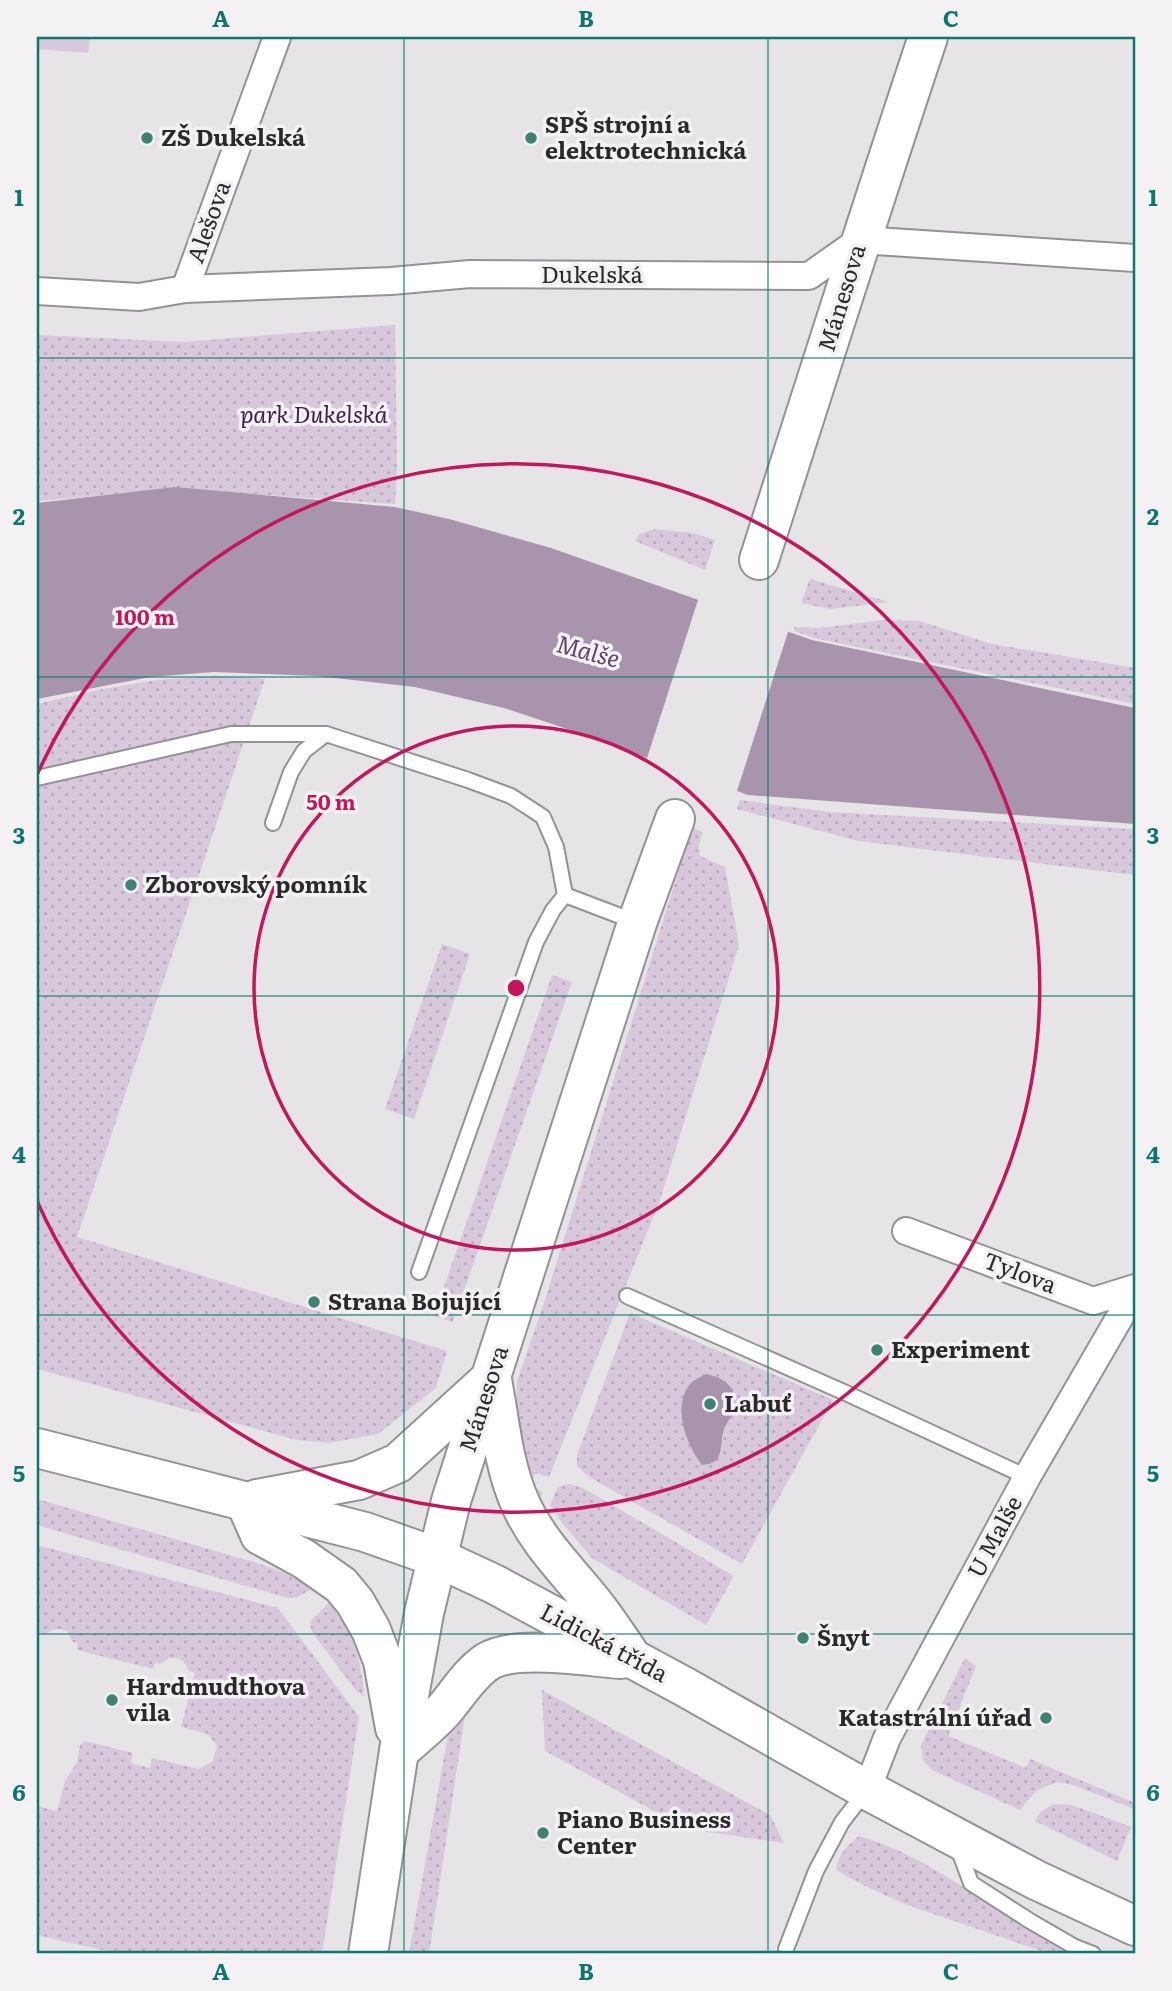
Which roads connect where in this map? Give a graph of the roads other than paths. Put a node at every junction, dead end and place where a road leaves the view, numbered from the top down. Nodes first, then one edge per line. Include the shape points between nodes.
1 (277, 37) edge
2 (928, 37) edge
3 (860, 240) junction
4 (1135, 258) edge
5 (185, 289) junction
6 (37, 290) edge
7 (759, 560) dead end
8 (326, 734) junction
9 (37, 778) edge
10 (675, 820) dead end
11 (273, 823) dead end
12 (565, 895) junction
13 (637, 923) junction
14 (906, 1231) dead end
15 (419, 1272) dead end
16 (1135, 1289) edge
17 (627, 1296) dead end
18 (492, 1378) junction
19 (37, 1448) edge
20 (1027, 1477) junction
21 (245, 1501) junction
22 (436, 1557) junction
23 (634, 1660) junction
24 (399, 1751) junction
25 (867, 1790) junction
26 (953, 1837) junction
27 (1135, 1926) edge
28 (786, 1949) dead end
29 (368, 1954) edge
30 (1093, 1954) edge

1 - 5 street, Alešova
2 - 3 main road, Mánesova
3 - 4 street
3 - 5 street, Dukelská via 809,276 470,274
3 - 7 main road, Mánesova
5 - 6 street, Dukelská via 139,297
8 - 9 lane via 232,734
8 - 11 lane via 304,751 291,772
8 - 12 lane via 512,796 543,817 556,847
10 - 13 main road, Mánesova
12 - 13 lane
12 - 15 lane via 536,942
13 - 18 main road, Mánesova
14 - 16 street, Tylova via 1093,1301
16 - 20 street, U Malše
17 - 20 lane
18 - 21 main road via 398,1463 359,1480
18 - 22 main road, Mánesova
18 - 23 main road via 509,1472 521,1506 538,1536
19 - 21 main road, Lidická třída
20 - 25 street, U Malše via 887,1738
21 - 22 main road, Lidická třída via 365,1532
21 - 24 main road via 260,1535 341,1585 364,1615 383,1661
22 - 23 main road, Lidická třída
22 - 24 main road, Mánesova
23 - 24 main road via 504,1654 487,1662
23 - 25 main road, Lidická třída
24 - 29 main road, Mánesova
25 - 26 main road, Lidická třída
25 - 28 lane via 842,1822 816,1871
26 - 27 main road, Lidická třída
26 - 30 lane via 971,1883

